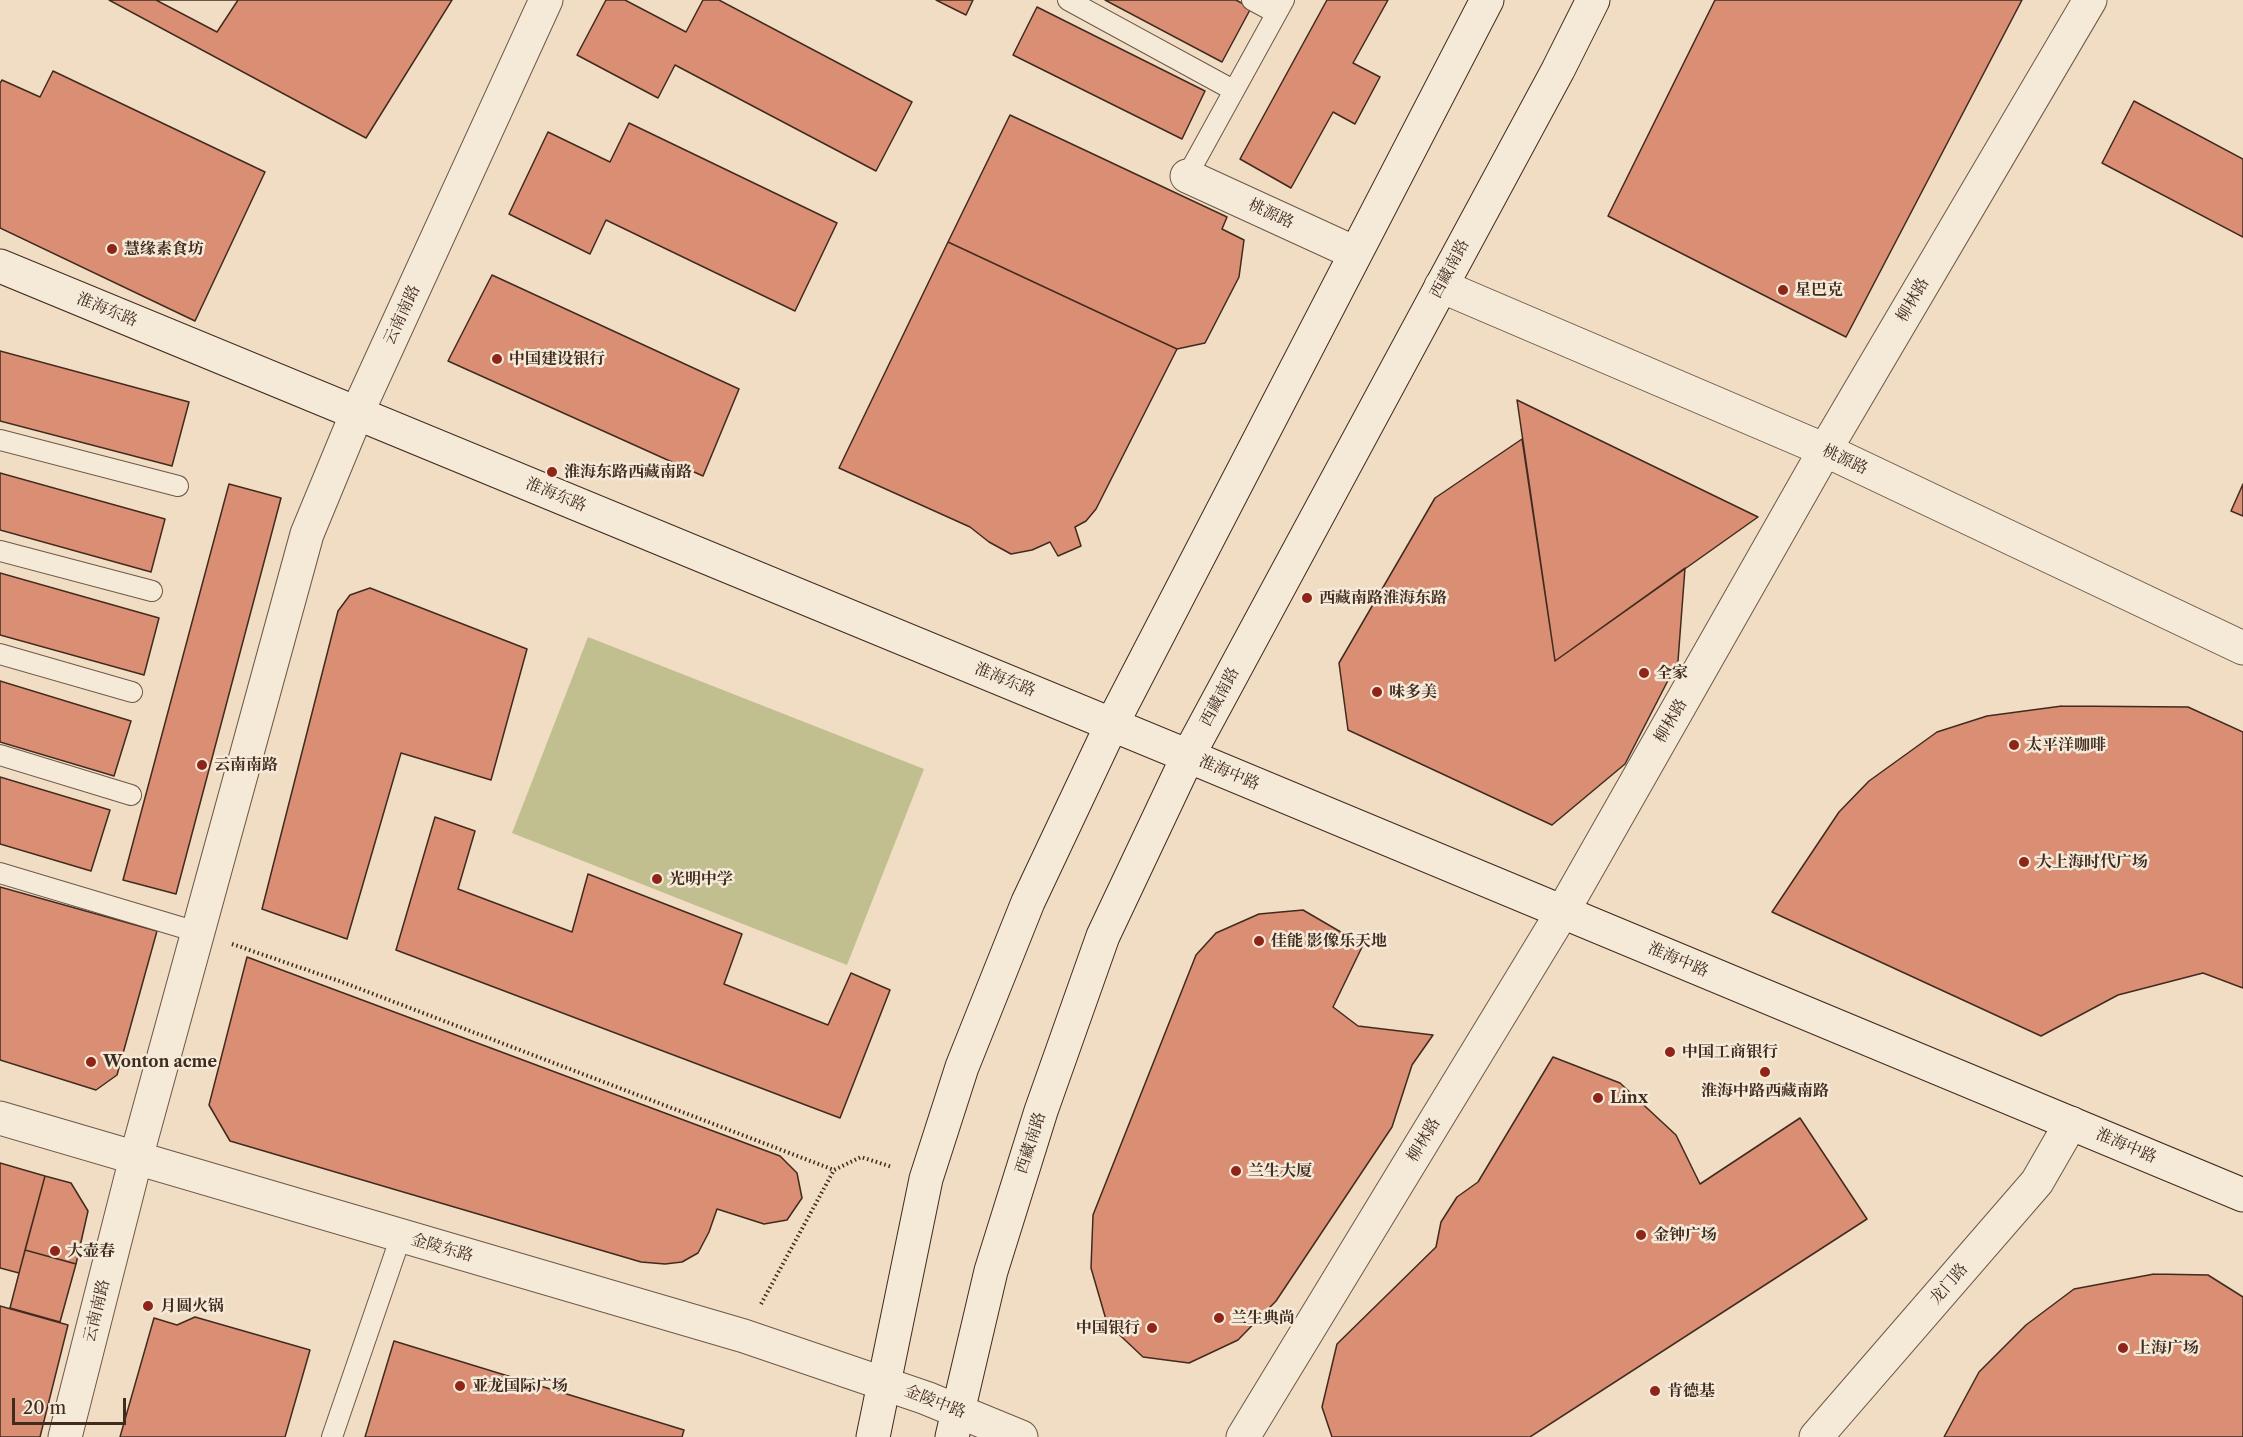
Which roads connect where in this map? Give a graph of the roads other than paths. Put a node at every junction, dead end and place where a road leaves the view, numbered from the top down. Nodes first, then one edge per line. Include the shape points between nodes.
1 (546, 0) edge
2 (1068, 0) edge
3 (1252, 0) edge
4 (1487, 0) edge
5 (1593, 0) edge
6 (2090, 0) edge
7 (1280, 6) edge
8 (1233, 90) junction
9 (1187, 176) joint
10 (1355, 253) junction
11 (0, 266) edge
12 (1441, 286) junction
13 (357, 413) junction
14 (0, 440) edge
15 (1825, 450) junction
16 (178, 486) dead end
17 (0, 551) edge
18 (152, 591) dead end
19 (2243, 648) edge
20 (0, 654) edge
21 (132, 692) dead end
22 (1112, 724) junction
23 (0, 755) edge
24 (1188, 756) junction
25 (131, 795) dead end
26 (0, 873) edge
27 (1563, 911) junction
28 (197, 932) junction
29 (0, 1118) edge
30 (2071, 1123) junction
31 (136, 1158) junction
32 (2243, 1195) edge
33 (401, 1236) junction
34 (882, 1383) junction
35 (955, 1424) edge
36 (65, 1437) edge
37 (332, 1437) edge
38 (873, 1437) edge
39 (1021, 1437) edge
40 (1243, 1437) edge
41 (1816, 1437) edge

1 - 13 street, 云南南路
2 - 8 lane
3 - 7 lane
4 - 10 street
5 - 12 street, 西藏南路
6 - 15 street, 柳林路
7 - 8 lane
8 - 9 lane
9 - 10 street, 桃源路
10 - 22 street
11 - 13 street, 淮海东路
12 - 15 street, 桃源路
12 - 24 street, 西藏南路
13 - 22 street, 淮海东路
13 - 28 street, 云南南路 via 307,534
14 - 16 lane
15 - 19 street, 桃源路
15 - 27 street, 柳林路
17 - 18 lane
20 - 21 lane
22 - 24 street, 淮海中路
22 - 34 street via 1028,902 962,1067 926,1179
23 - 25 lane
24 - 27 street, 淮海中路
24 - 35 street, 西藏南路 via 1103,936 1041,1111 991,1271
26 - 28 lane
27 - 30 street, 淮海中路
27 - 40 street, 柳林路
28 - 31 street, 云南南路
29 - 31 street, 金陵东路
30 - 32 street, 淮海中路
30 - 41 street, 龙门路 via 2037,1182
31 - 33 street, 金陵东路
31 - 36 street, 云南南路
33 - 34 street, 金陵东路 via 744,1336
33 - 37 lane
34 - 35 street, 金陵中路
34 - 38 street
35 - 39 street, 金陵中路

